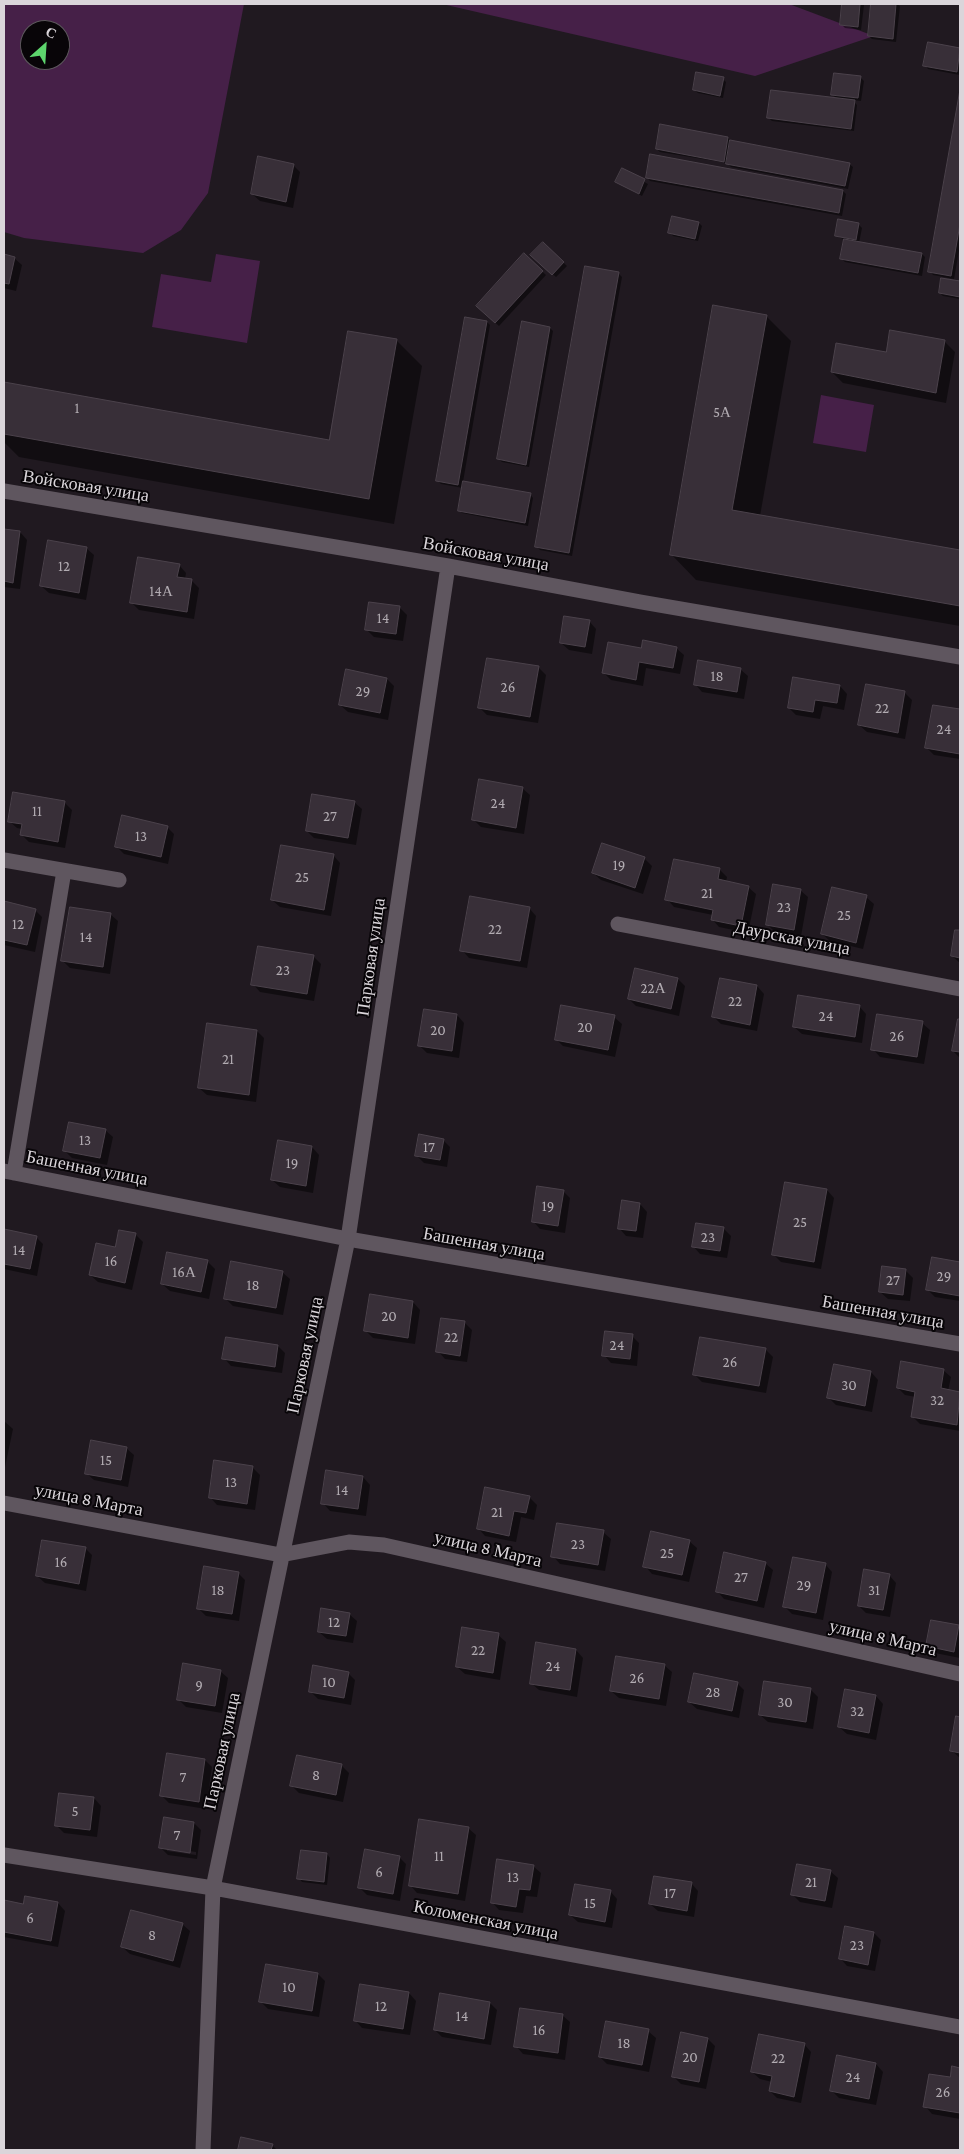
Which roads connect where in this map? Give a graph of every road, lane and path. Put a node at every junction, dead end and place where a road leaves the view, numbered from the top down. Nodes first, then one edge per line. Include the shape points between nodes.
1 (4, 491) edge
2 (448, 566) junction
3 (960, 657) edge
4 (4, 860) edge
5 (64, 871) junction
6 (119, 880) dead end
7 (618, 924) dead end
8 (960, 989) edge
9 (9, 1172) edge
10 (348, 1239) junction
11 (960, 1344) edge
12 (4, 1503) edge
13 (281, 1555) junction
14 (960, 1674) edge
15 (4, 1855) edge
16 (213, 1888) junction
17 (960, 2027) edge
18 (203, 2150) edge

1 - 2 street, Войсковая улица
2 - 3 street, Войсковая улица
2 - 10 street, Парковая улица
4 - 5 street
5 - 6 street
5 - 9 street
7 - 8 street, Даурская улица
9 - 10 street, Башенная улица
10 - 11 street, Башенная улица
10 - 13 street, Парковая улица
12 - 13 street, улица 8 Марта
13 - 14 street, улица 8 Марта via 349,1542 384,1545
13 - 16 street, Парковая улица
15 - 16 street, Коломенская улица
16 - 17 street, Коломенская улица
16 - 18 street, Парковая улица

